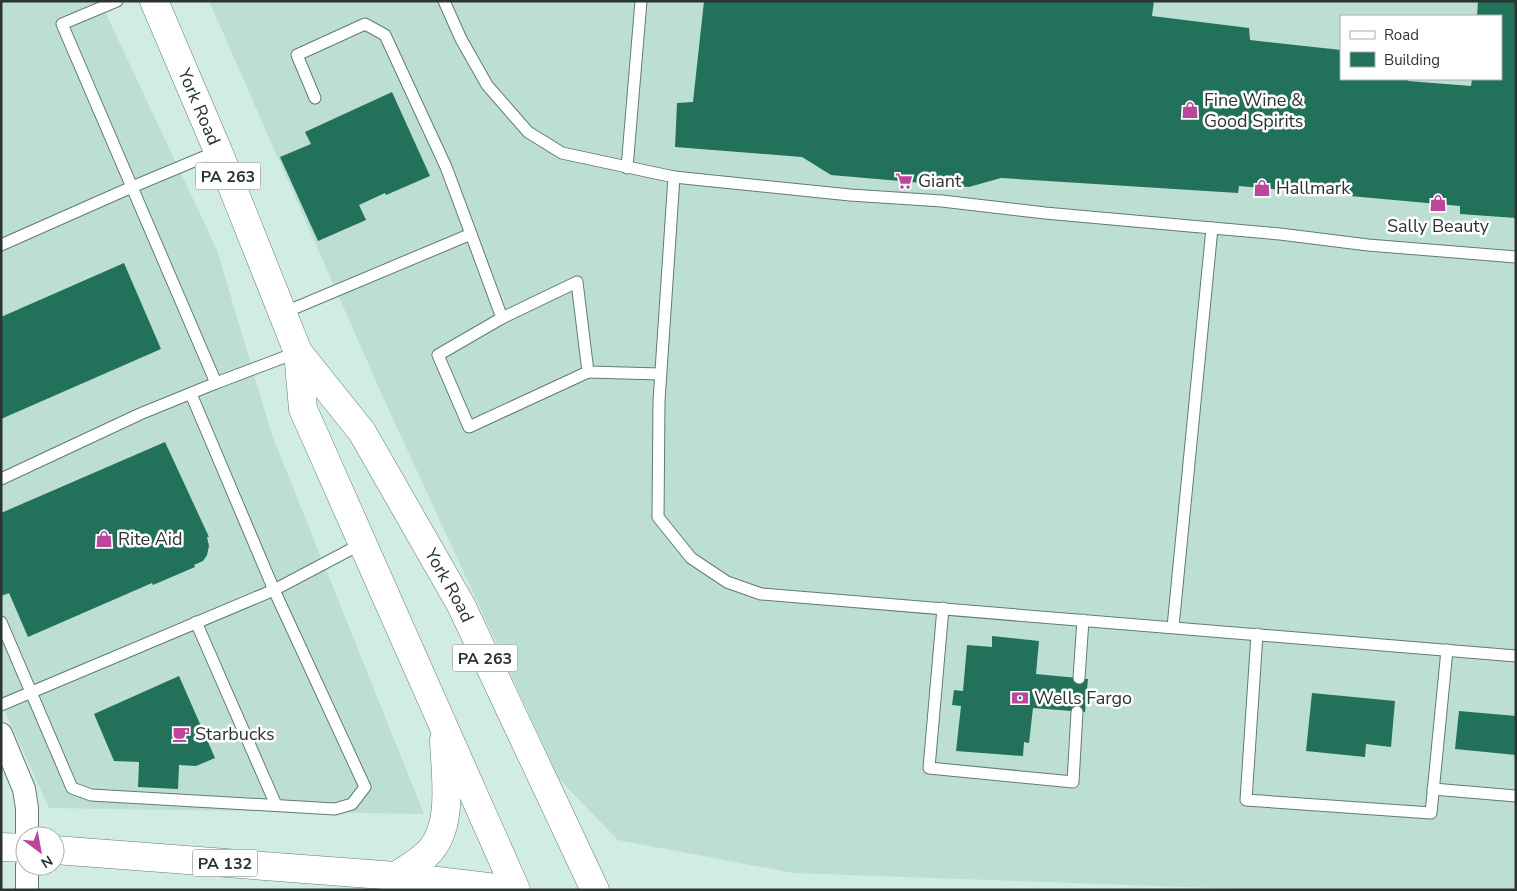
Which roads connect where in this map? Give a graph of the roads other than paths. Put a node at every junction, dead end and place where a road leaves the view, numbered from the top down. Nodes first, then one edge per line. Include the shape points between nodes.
1 (117, 1) edge
2 (154, 1) edge
3 (444, 1) edge
4 (641, 1) edge
5 (315, 98) dead end
6 (218, 151) junction
7 (627, 168) junction
8 (674, 177) junction
9 (132, 187) junction
10 (1212, 228) junction
11 (471, 234) junction
12 (1, 245) edge
13 (1516, 256) edge
14 (283, 313) junction
15 (502, 318) junction
16 (298, 352) junction
17 (588, 372) junction
18 (660, 374) junction
19 (216, 383) junction
20 (191, 394) junction
21 (1, 478) edge
22 (361, 544) junction
23 (274, 590) junction
24 (943, 608) junction
25 (1083, 620) junction
26 (1, 622) edge
27 (196, 622) junction
28 (1173, 627) junction
29 (1257, 634) junction
30 (1447, 650) junction
31 (1516, 656) edge
32 (1079, 678) dead end
33 (32, 692) junction
34 (1, 705) edge
35 (1077, 712) dead end
36 (443, 726) junction
37 (1, 734) edge
38 (1433, 789) junction
39 (1516, 796) edge
40 (276, 805) junction
41 (27, 826) edge
42 (1, 847) edge
43 (15, 848) edge
44 (65, 851) edge
45 (27, 876) edge
46 (396, 876) junction
47 (27, 890) edge
48 (515, 890) edge
49 (594, 890) edge

1 - 9 lane via 62,24
2 - 6 main road, York Road / PA 263
3 - 7 lane via 460,39 487,85 528,132 562,153
4 - 7 lane
5 - 11 lane via 297,55 365,24 385,35 446,167
6 - 9 lane
6 - 14 main road, York Road / PA 263
7 - 8 lane
8 - 10 lane
8 - 18 lane
9 - 12 lane
9 - 19 lane
10 - 13 lane via 1368,245
10 - 28 lane
11 - 14 lane
11 - 15 lane
14 - 16 main road, York Road / PA 263
15 - 17 lane via 577,282
15 - 17 lane via 438,355 469,427
16 - 19 lane
16 - 22 main road, York Road / PA 263 via 303,410
16 - 49 main road, York Road / PA 263 via 362,432 461,605
17 - 18 lane
18 - 24 lane via 658,517 691,558 728,582 761,594
19 - 20 lane
20 - 21 lane
20 - 23 lane
22 - 23 lane
22 - 36 main road, York Road / PA 263
23 - 27 lane
23 - 40 lane via 365,788 352,804 335,809
24 - 25 lane
24 - 35 lane via 929,768 1073,782
25 - 28 lane
25 - 32 lane
26 - 33 lane
27 - 33 lane
27 - 40 lane
28 - 29 lane
29 - 30 lane
29 - 38 lane via 1246,800 1431,812
30 - 31 lane
30 - 38 lane
33 - 34 lane
33 - 40 lane via 72,788 91,795
36 - 46 main road via 447,808 440,837 428,854
36 - 48 main road, York Road / PA 263
37 - 41 street via 24,789
38 - 39 lane
42 - 43 main road
44 - 46 main road, PA 132
45 - 47 street
46 - 48 main road, PA 132

